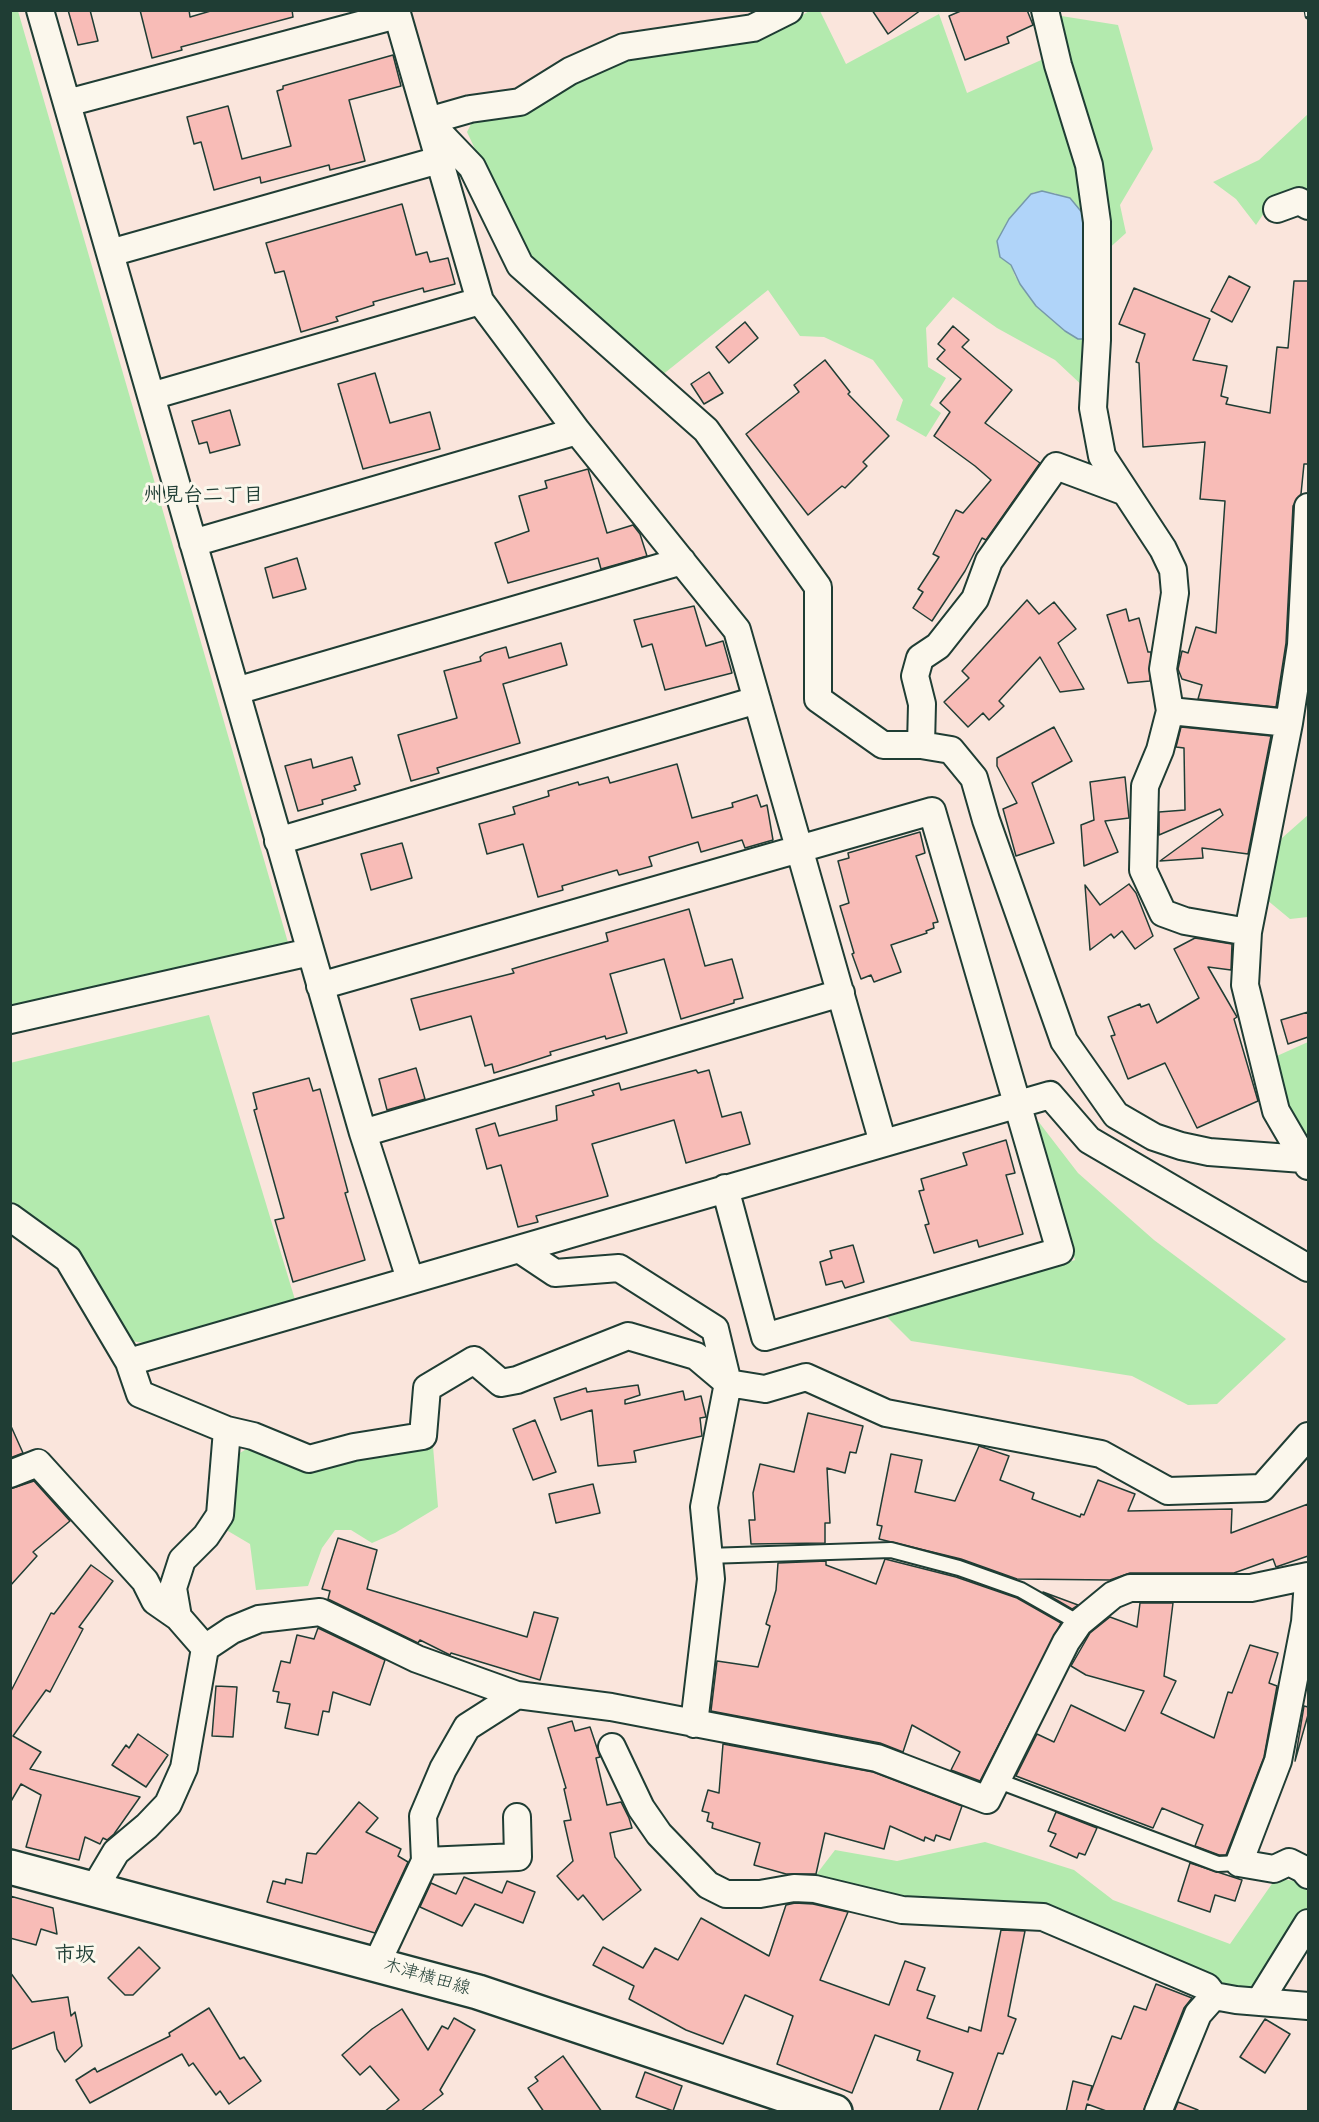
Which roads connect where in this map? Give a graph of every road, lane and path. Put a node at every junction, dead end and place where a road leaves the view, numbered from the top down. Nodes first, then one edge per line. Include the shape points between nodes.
1 (40, 10) edge
2 (789, 10) edge
3 (1045, 10) edge
4 (397, 13) edge
5 (67, 103) junction
6 (428, 121) junction
7 (439, 160) junction
8 (1308, 206) edge
9 (1277, 209) dead end
10 (110, 253) junction
11 (480, 301) junction
12 (151, 396) junction
13 (578, 431) junction
14 (1123, 490) junction
15 (1308, 507) edge
16 (193, 543) junction
17 (682, 561) junction
18 (236, 691) junction
19 (757, 700) junction
20 (1170, 711) junction
21 (1289, 723) junction
22 (921, 745) junction
23 (279, 840) junction
24 (799, 848) junction
25 (1248, 932) junction
26 (310, 952) junction
27 (320, 987) junction
28 (841, 993) junction
29 (10, 1020) edge
30 (1017, 1105) junction
31 (363, 1133) junction
32 (883, 1143) junction
33 (1306, 1162) edge
34 (725, 1188) junction
35 (10, 1216) edge
36 (519, 1249) junction
37 (1308, 1268) edge
38 (410, 1279) junction
39 (129, 1362) junction
40 (728, 1383) junction
41 (227, 1430) junction
42 (1308, 1436) edge
43 (10, 1474) edge
44 (707, 1556) junction
45 (1308, 1576) edge
46 (1308, 1581) edge
47 (178, 1617) junction
48 (1307, 1622) edge
49 (1079, 1623) junction
50 (205, 1648) junction
51 (517, 1695) junction
52 (694, 1724) junction
53 (612, 1747) dead end
54 (996, 1780) junction
55 (517, 1817) dead end
56 (425, 1861) junction
57 (1302, 1862) edge
58 (1239, 1863) junction
59 (10, 1867) edge
60 (94, 1889) junction
61 (1308, 1923) edge
62 (378, 1963) junction
63 (1214, 1996) junction
64 (1259, 2002) junction
65 (1308, 2006) edge
66 (790, 2105) edge
67 (835, 2112) edge
68 (1158, 2112) edge

1 - 5 street
2 - 6 street via 753,28 624,47 570,71 520,102 470,109
3 - 14 street via 1089,165 1097,222 1099,287 1093,408 1102,456
4 - 5 street
4 - 6 street
5 - 10 street
6 - 7 street
6 - 22 street via 472,167 520,265 706,430 818,586 818,699 883,745
7 - 10 street
7 - 11 street
8 - 9 street via 1299,201
10 - 12 street
11 - 12 street
11 - 13 street
12 - 16 street
13 - 16 street
13 - 17 street
14 - 20 street via 1173,570 1175,593 1163,669
14 - 22 street via 1056,466 989,561 975,599 938,646 920,658 915,676 922,704
15 - 21 street via 1301,645
16 - 18 street
17 - 18 street
17 - 19 street via 737,630
18 - 23 street
19 - 23 street
19 - 24 street
20 - 21 street
20 - 25 street via 1145,786 1143,870 1163,913 1185,921
21 - 25 street
22 - 33 street via 951,750 974,778 1064,1041 1116,1115 1154,1137 1181,1146
23 - 26 street
24 - 27 street
24 - 28 street
24 - 30 street via 932,811
25 - 33 street via 1245,985 1276,1111
26 - 27 street
26 - 29 street
27 - 31 street
28 - 31 street
28 - 32 street
30 - 32 street
30 - 34 street via 1060,1251 765,1336
30 - 37 street via 1050,1095 1089,1140
31 - 38 street
32 - 34 street
34 - 36 street
35 - 39 street via 68,1259
36 - 38 street
36 - 40 street via 555,1273 619,1268 716,1329
38 - 39 street
39 - 41 street via 140,1394
40 - 41 street via 696,1356 628,1336 501,1383 474,1360 427,1388 423,1436 309,1459 253,1436
40 - 42 street via 765,1389 806,1377 886,1413 1101,1454 1168,1491 1262,1488
40 - 44 street via 704,1508
41 - 47 street via 219,1515 206,1536 182,1560 176,1574 174,1603
43 - 47 street via 38,1463 145,1581 155,1601
44 - 49 lane via 891,1550 1022,1590
44 - 52 street via 711,1579
45 - 49 street via 1251,1588 1130,1587 1113,1595
46 - 48 street
47 - 50 street
48 - 58 street via 1278,1761
49 - 54 street
50 - 51 street via 246,1623 320,1612 417,1659
50 - 60 street via 184,1768 168,1804 116,1852
51 - 52 street via 611,1707
51 - 56 street via 467,1727 443,1769 423,1816
52 - 54 street via 877,1758 987,1800
53 - 63 street via 641,1808 659,1834 708,1885 726,1894 815,1888 902,1910 1043,1917 1207,1987
54 - 58 lane via 1218,1864
55 - 56 street via 518,1857
56 - 62 street
57 - 58 street via 1274,1869
59 - 60 main road, 木津横田線
60 - 62 main road, 木津横田線
61 - 64 street
62 - 66 main road, 木津横田線 via 576,2024
63 - 64 street
63 - 68 street via 1198,2014
64 - 65 street
66 - 67 main road, 木津横田線

